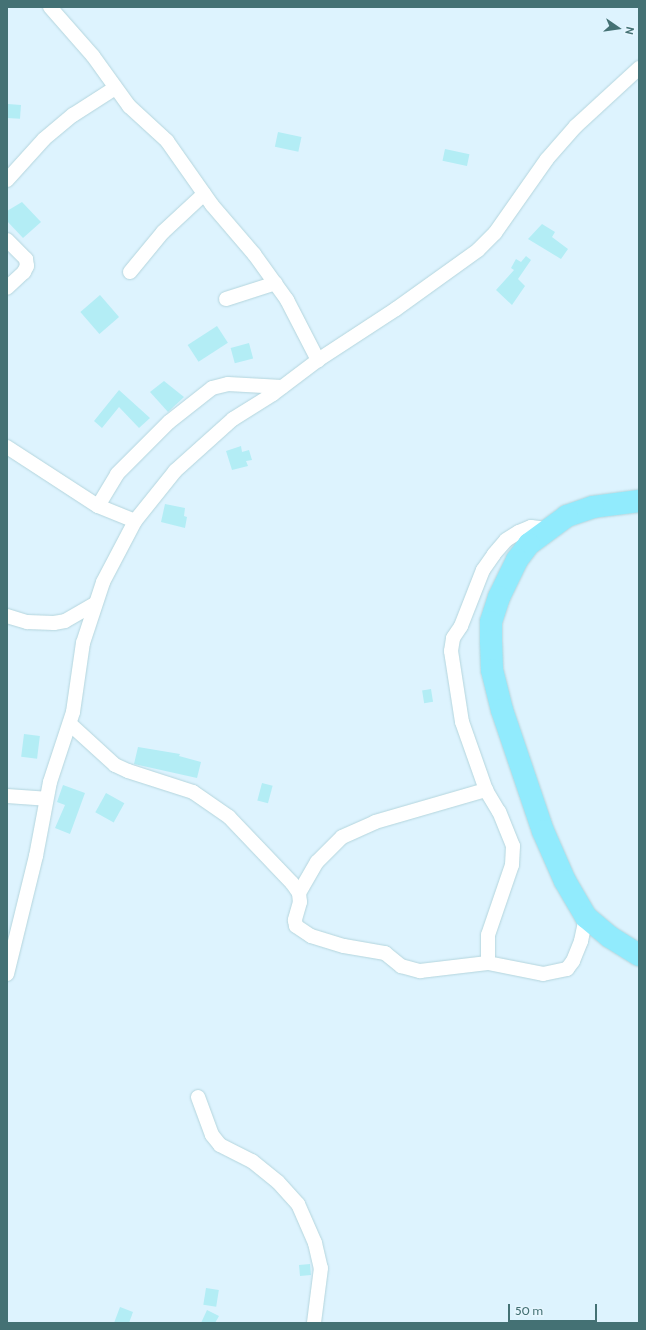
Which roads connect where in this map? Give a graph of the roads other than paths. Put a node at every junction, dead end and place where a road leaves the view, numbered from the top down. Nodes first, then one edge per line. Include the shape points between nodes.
1 (50, 7) edge
2 (639, 68) edge
3 (115, 88) junction
4 (7, 180) edge
5 (204, 194) junction
6 (7, 240) edge
7 (130, 272) dead end
8 (276, 283) junction
9 (7, 288) edge
10 (226, 300) dead end
11 (318, 360) junction
12 (282, 387) junction
13 (7, 447) edge
14 (639, 501) edge
15 (98, 506) junction
16 (135, 521) junction
17 (547, 529) junction
18 (95, 604) junction
19 (7, 616) edge
20 (70, 724) junction
21 (486, 790) junction
22 (7, 796) edge
23 (46, 799) junction
24 (299, 893) junction
25 (586, 917) junction
26 (639, 955) edge
27 (488, 964) junction
28 (7, 974) edge
29 (198, 1097) dead end
30 (314, 1323) edge

1 - 3 street via 97,61
2 - 11 street via 576,126 547,159 495,233 478,250 421,292
3 - 4 street via 73,116 44,140
3 - 5 street via 129,106 167,141
5 - 7 street via 163,232
5 - 8 street
6 - 9 street via 26,259 27,266
8 - 10 street
8 - 11 street via 298,318
11 - 12 street
12 - 15 street via 228,384 212,388 170,422 117,474
12 - 16 street via 233,419 174,471
13 - 15 street
14 - 17 highway via 593,507 567,516
15 - 16 street
16 - 18 street via 103,582
17 - 21 street via 531,527 506,540 483,570 461,626 453,638 451,651 462,722
17 - 25 highway via 529,544 517,560 499,597 491,622 492,670 502,710 543,831 564,881
18 - 19 street via 65,621 54,623 28,622
18 - 20 street via 83,643
20 - 23 street
20 - 24 street via 115,764 128,771 181,787 214,805 280,869
21 - 24 street via 375,822 342,837 317,862
21 - 27 street via 500,812 512,846 512,865 488,934
22 - 23 street
23 - 28 street via 26,902
24 - 27 street via 296,926 311,936 344,946 384,953 401,966 420,971
25 - 26 highway via 610,937
25 - 27 street via 581,941 567,969 544,974
29 - 30 street via 212,1135 220,1145 252,1161 278,1182 298,1204 315,1243 321,1268

